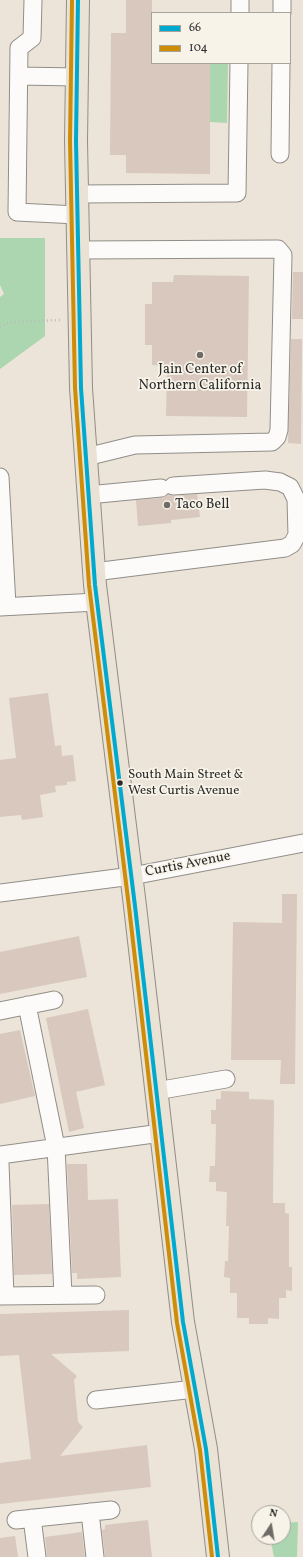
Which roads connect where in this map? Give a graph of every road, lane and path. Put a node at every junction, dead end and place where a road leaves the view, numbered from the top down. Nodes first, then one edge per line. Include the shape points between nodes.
1 (32, 0) edge
2 (78, 0) edge
3 (240, 0) edge
4 (282, 0) edge
5 (240, 12) edge
6 (282, 12) edge
7 (239, 64) edge
8 (281, 64) edge
9 (18, 76) junction
10 (77, 77) junction
11 (280, 154) dead end
12 (77, 204) junction
13 (78, 250) junction
14 (79, 320) junction
15 (0, 326) edge
16 (86, 457) junction
17 (0, 477) edge
18 (88, 495) junction
19 (94, 572) junction
20 (97, 602) junction
21 (4, 606) edge
22 (303, 843) edge
23 (132, 876) junction
24 (0, 893) edge
25 (54, 1000) dead end
26 (27, 1006) junction
27 (0, 1011) edge
28 (226, 1079) dead end
29 (156, 1091) junction
30 (161, 1134) junction
31 (56, 1147) junction
32 (0, 1154) edge
33 (0, 1163) edge
34 (63, 1295) junction
35 (96, 1295) dead end
36 (2, 1296) edge
37 (196, 1389) junction
38 (96, 1400) dead end
39 (111, 1510) dead end
40 (90, 1512) junction
41 (38, 1557) edge
42 (95, 1557) edge
43 (218, 1557) edge

1 - 9 street via 32,38 19,48
2 - 10 main road
3 - 5 street
4 - 6 street
7 - 12 street via 237,193
8 - 11 street
9 - 10 street
9 - 12 street via 17,212
10 - 12 main road
12 - 13 main road
13 - 14 main road
13 - 16 street via 278,249 283,255 277,437 272,442 135,445
14 - 15 path via 33,320
14 - 16 main road
16 - 18 main road
17 - 21 street
18 - 19 main road
18 - 19 street via 265,480 280,482 290,487 296,499 297,534 292,544 285,548
19 - 20 main road
20 - 21 street
20 - 23 main road
22 - 23 street, Curtis Avenue
23 - 24 street, Curtis Avenue
23 - 29 main road
25 - 26 street
26 - 27 street
26 - 31 street
28 - 29 street
29 - 30 main road
30 - 31 street
30 - 37 main road via 183,1322
31 - 32 street
31 - 34 street
33 - 36 street
34 - 35 street
34 - 36 street
37 - 38 street
37 - 43 main road via 206,1449
39 - 40 street
40 - 41 street via 24,1519
40 - 42 street

